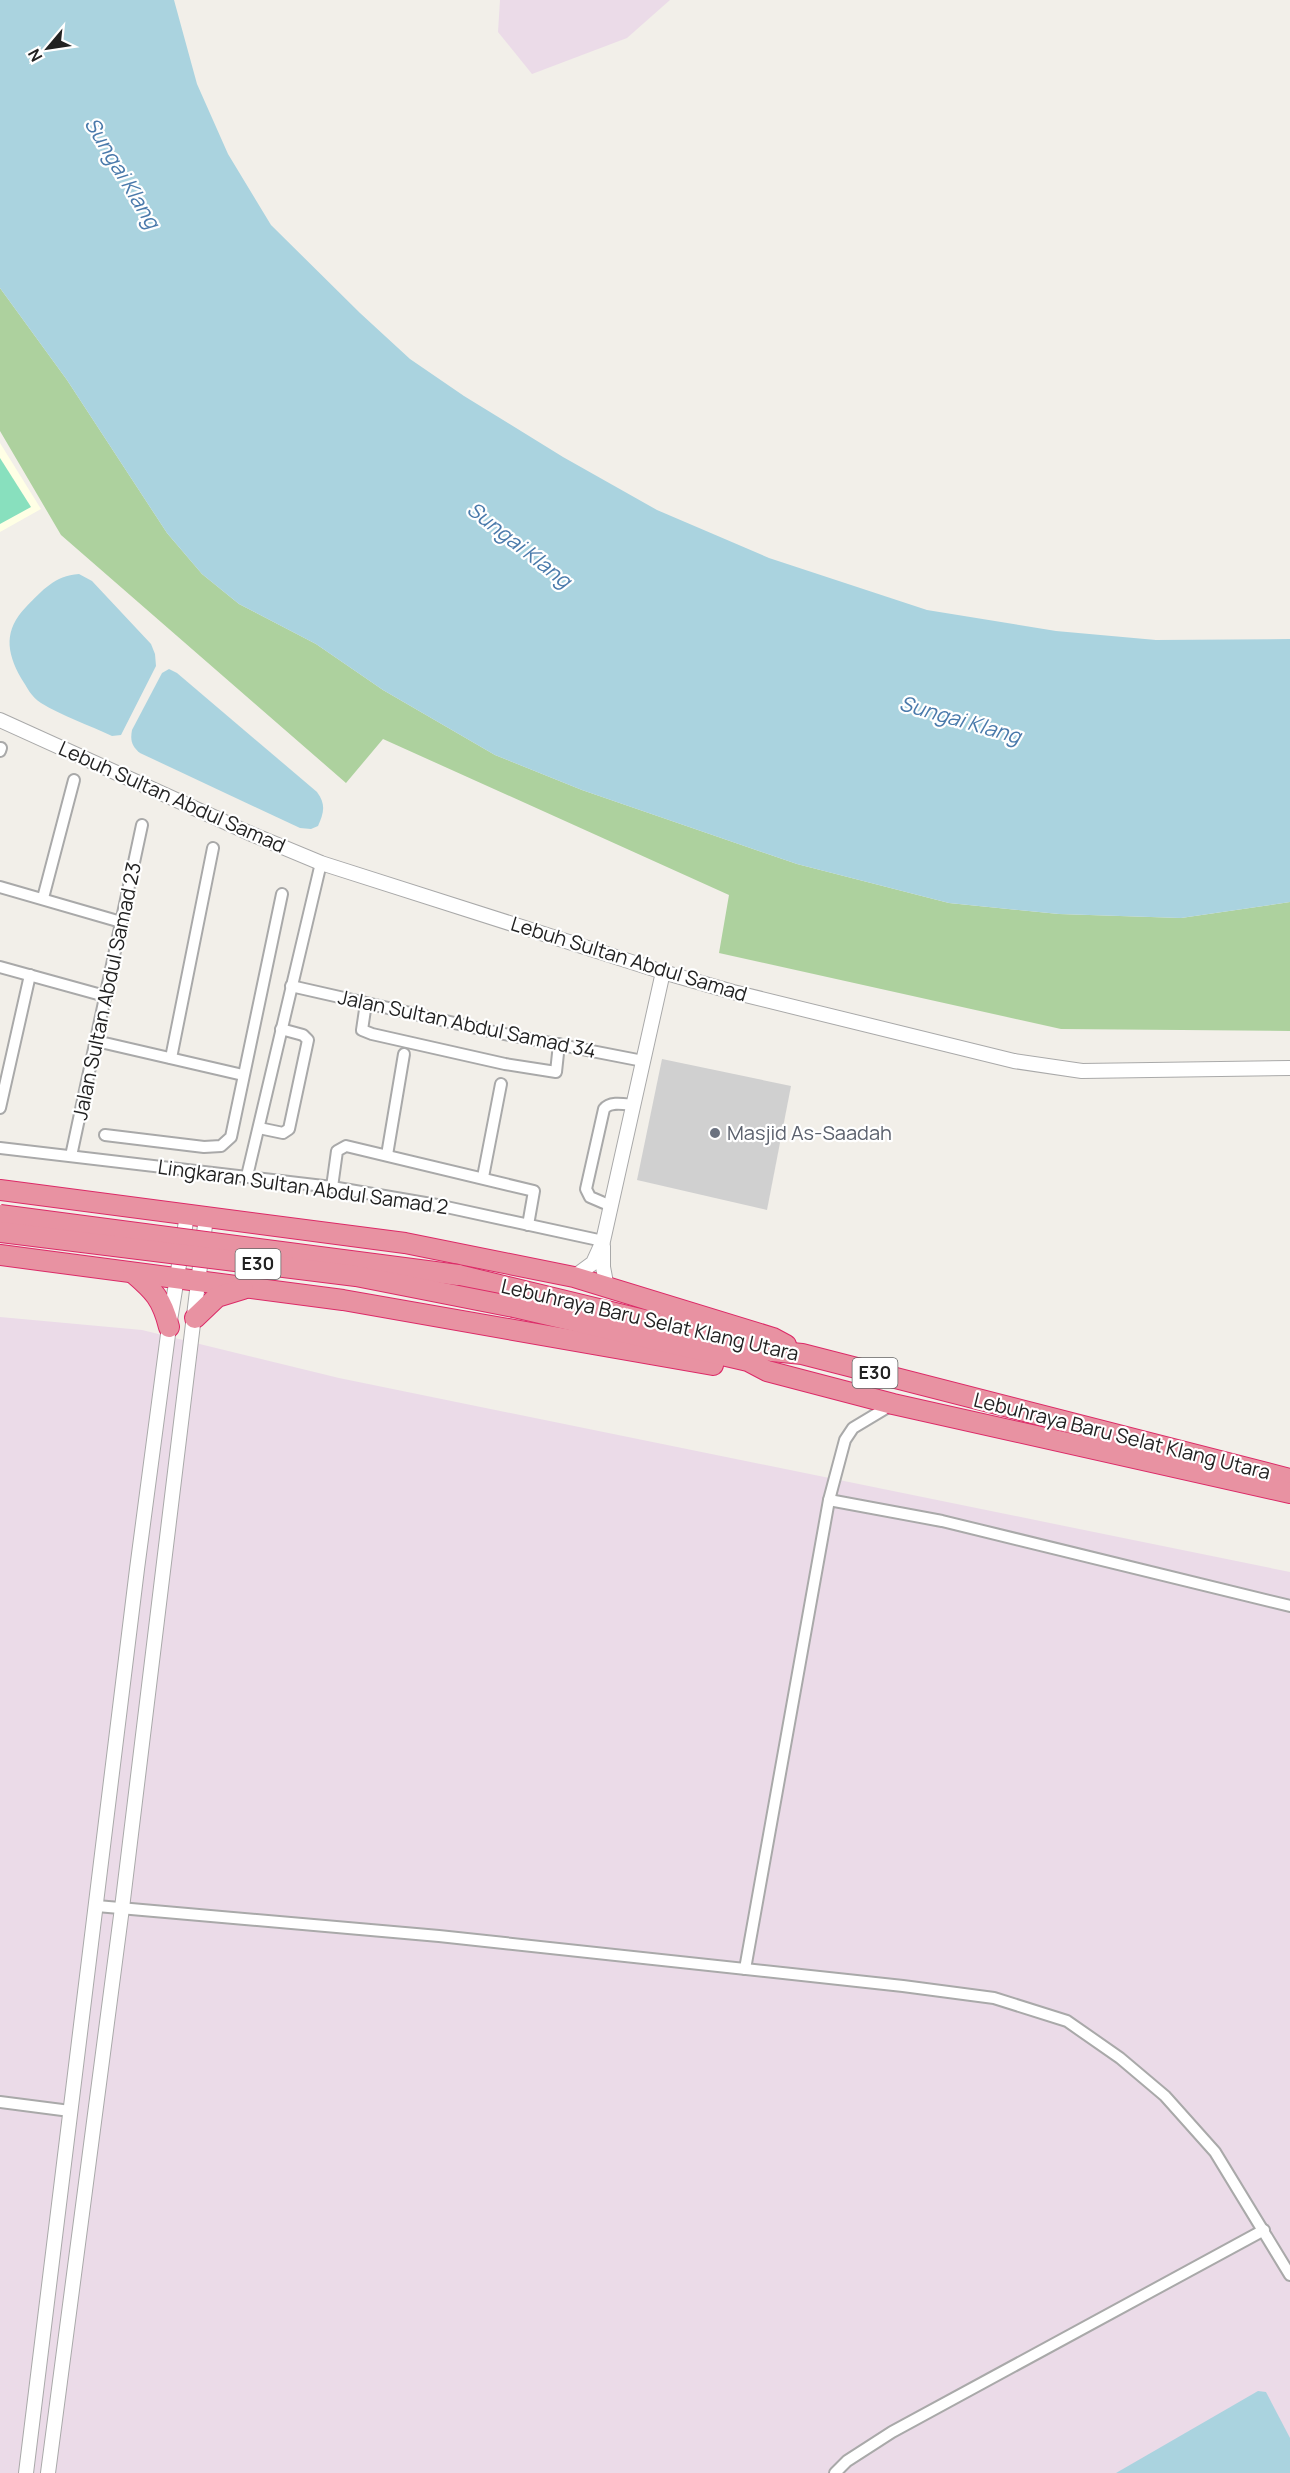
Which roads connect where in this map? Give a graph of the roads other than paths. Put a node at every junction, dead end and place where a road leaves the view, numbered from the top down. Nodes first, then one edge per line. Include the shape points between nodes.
1 (0, 720) edge
2 (74, 780) dead end
3 (142, 825) dead end
4 (213, 848) dead end
5 (321, 863) junction
6 (0, 887) edge
7 (282, 894) dead end
8 (43, 898) junction
9 (121, 922) junction
10 (0, 967) edge
11 (663, 972) junction
12 (30, 975) junction
13 (291, 986) junction
14 (105, 996) junction
15 (366, 1003) junction
16 (281, 1029) junction
17 (96, 1041) junction
18 (559, 1044) junction
19 (404, 1054) dead end
20 (171, 1058) junction
21 (643, 1061) junction
22 (1290, 1068) edge
23 (243, 1075) junction
24 (501, 1083) dead end
25 (633, 1105) junction
26 (0, 1108) edge
27 (259, 1128) junction
28 (105, 1135) dead end
29 (0, 1148) edge
30 (387, 1155) junction
31 (71, 1156) junction
32 (247, 1176) junction
33 (483, 1177) junction
34 (332, 1187) junction
35 (0, 1190) edge
36 (610, 1206) junction
37 (0, 1215) edge
38 (197, 1216) junction
39 (528, 1226) junction
40 (0, 1232) edge
41 (603, 1241) junction
42 (0, 1254) edge
43 (133, 1273) junction
44 (574, 1277) junction
45 (177, 1278) junction
46 (200, 1280) junction
47 (252, 1288) junction
48 (607, 1288) junction
49 (195, 1318) junction
50 (169, 1327) junction
51 (802, 1354) junction
52 (767, 1371) junction
53 (893, 1404) junction
54 (1290, 1479) edge
55 (1290, 1493) edge
56 (829, 1500) junction
57 (1290, 1606) edge
58 (123, 1695) junction
59 (146, 1698) junction
60 (97, 1906) junction
61 (122, 1908) junction
62 (745, 1969) junction
63 (0, 2102) edge
64 (70, 2111) junction
65 (1264, 2230) junction
66 (1290, 2275) edge
67 (34, 2415) junction
68 (56, 2417) junction
69 (26, 2473) edge
70 (48, 2473) edge
71 (836, 2473) edge

1 - 5 street, Lebuh Sultan Abdul Samad
2 - 8 street
3 - 9 street, Jalan Sultan Abdul Samad 23
4 - 20 street
5 - 11 street, Lebuh Sultan Abdul Samad
5 - 13 street
6 - 8 street
7 - 23 street
8 - 9 street
9 - 14 street, Jalan Sultan Abdul Samad 23
10 - 12 street
11 - 21 street
11 - 22 street, Lebuh Sultan Abdul Samad via 1014,1061 1082,1071
12 - 14 street
12 - 26 street
13 - 15 street, Jalan Sultan Abdul Samad 34
13 - 16 street
14 - 17 street, Jalan Sultan Abdul Samad 23
15 - 18 street, Jalan Sultan Abdul Samad 34
15 - 18 street via 362,1029 372,1034 505,1064 556,1072
16 - 27 street
16 - 27 street via 308,1040 289,1130 283,1133
17 - 20 street
17 - 31 street, Jalan Sultan Abdul Samad 23
18 - 21 street, Jalan Sultan Abdul Samad 34
19 - 30 street
20 - 23 street
21 - 25 street
23 - 28 street via 231,1137 221,1146
24 - 33 street
25 - 36 street
25 - 36 street via 612,1104 604,1109 586,1189 590,1197
27 - 32 street
29 - 31 street, Lingkaran Sultan Abdul Samad 2
30 - 33 street
30 - 34 street via 346,1146 337,1151
31 - 32 street, Lingkaran Sultan Abdul Samad 2
32 - 34 street, Lingkaran Sultan Abdul Samad 2
33 - 39 street via 534,1191
34 - 39 street, Lingkaran Sultan Abdul Samad 2
35 - 38 highway
36 - 41 street
37 - 51 highway, Lebuhraya Baru Selat Klang Utara / E30, bridge via 459,1275 772,1351
38 - 44 highway via 405,1243
38 - 45 street
38 - 46 street
39 - 41 street, Lingkaran Sultan Abdul Samad 2
40 - 52 highway, Lebuhraya Baru Selat Klang Utara / E30, bridge via 356,1276 514,1307 748,1361
41 - 44 street via 593,1263
41 - 48 street
42 - 43 highway
43 - 45 highway
43 - 50 highway via 158,1296
44 - 48 highway
45 - 46 highway
45 - 50 street
46 - 47 highway
46 - 49 street
47 - 49 highway via 217,1297
47 - 52 highway via 343,1300 746,1371
48 - 51 highway via 773,1338
49 - 59 street
50 - 58 street
51 - 54 highway, Lebuhraya Baru Selat Klang Utara / E30
52 - 53 highway, Lebuhraya Baru Selat Klang Utara / E30
53 - 55 highway, Lebuhraya Baru Selat Klang Utara / E30
53 - 56 street via 853,1428 845,1440
56 - 57 street via 942,1521
56 - 62 street
58 - 59 street
58 - 60 street
59 - 61 street
60 - 61 street
60 - 64 street
61 - 62 street via 439,1936
61 - 68 street
62 - 65 street via 994,1998 1067,2021 1165,2096 1215,2152
63 - 64 street
64 - 67 street
65 - 66 street
65 - 71 street via 892,2432 847,2461
67 - 68 street
67 - 69 street
68 - 70 street

